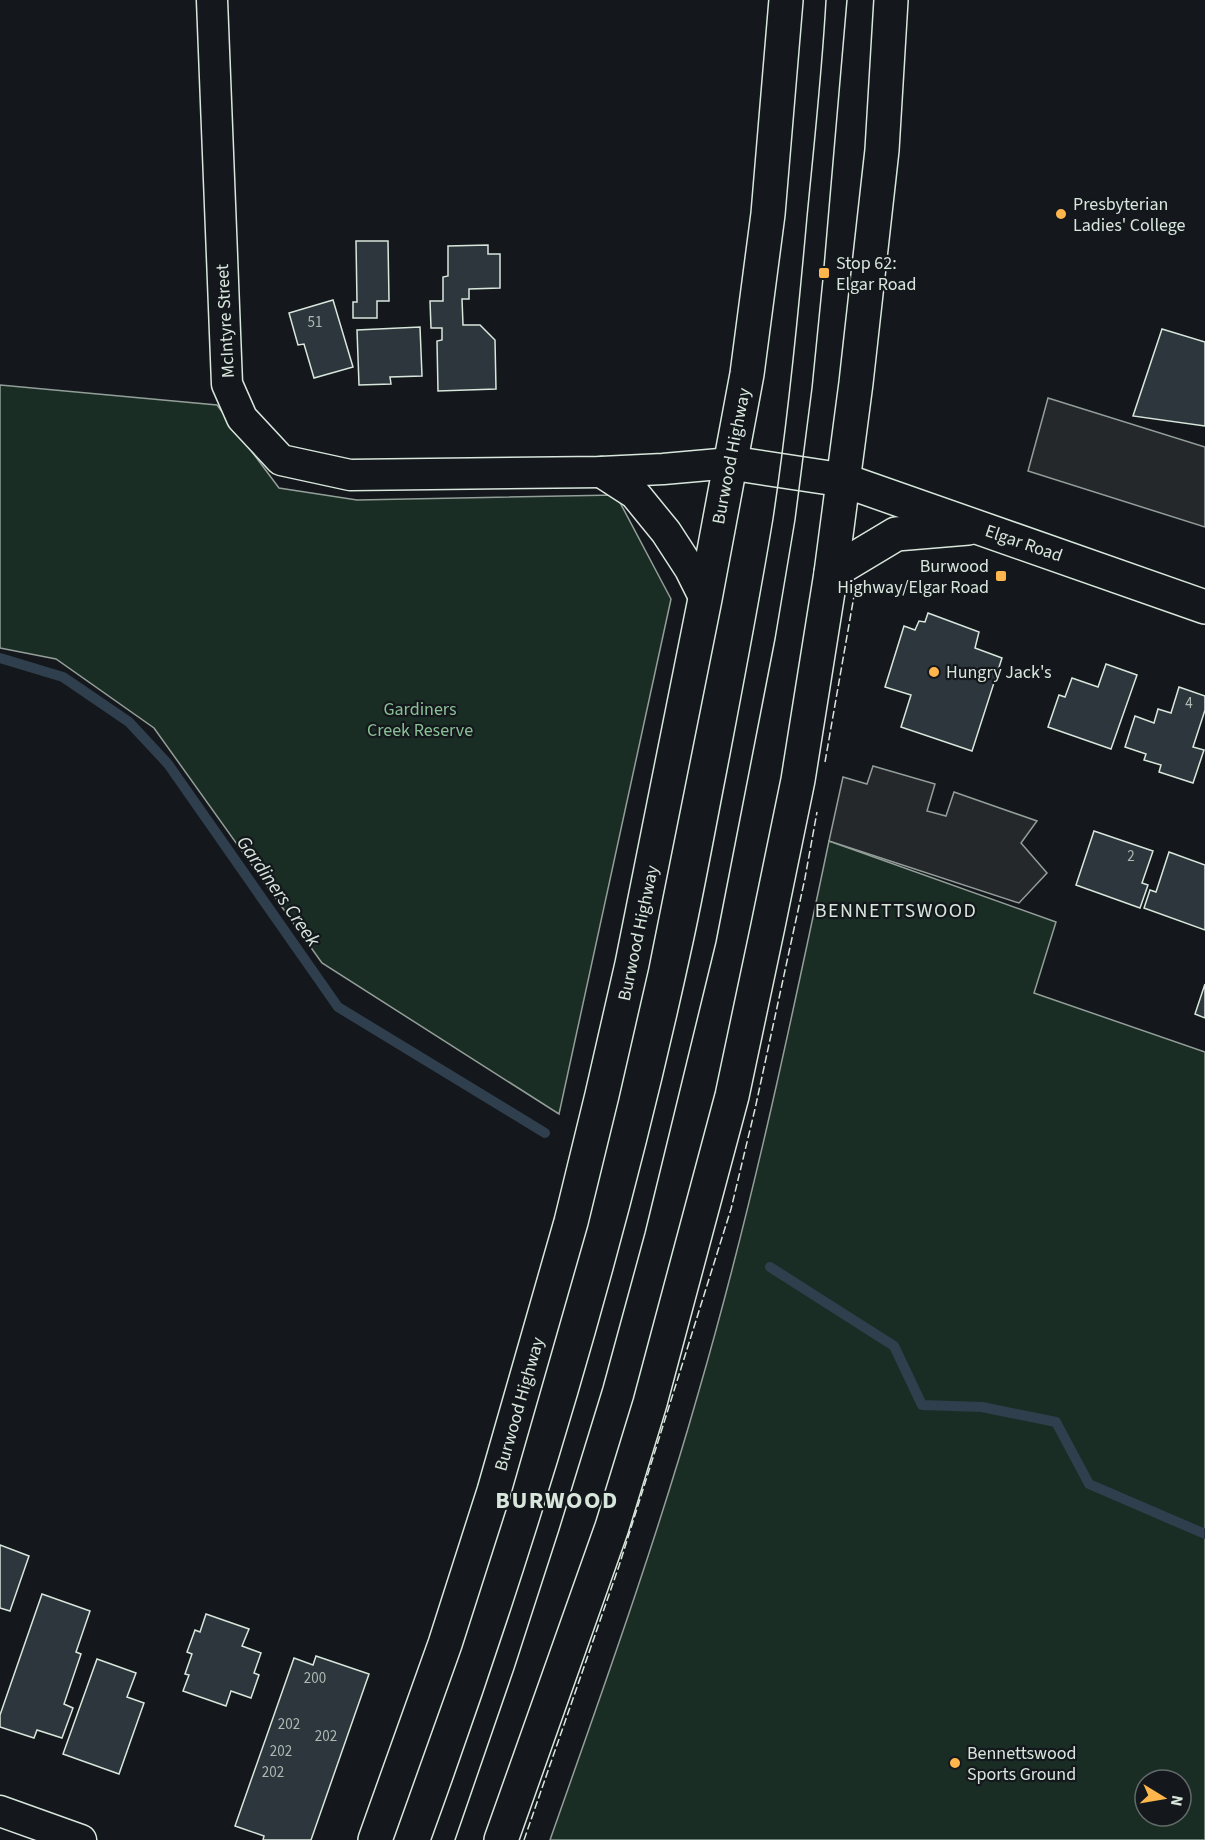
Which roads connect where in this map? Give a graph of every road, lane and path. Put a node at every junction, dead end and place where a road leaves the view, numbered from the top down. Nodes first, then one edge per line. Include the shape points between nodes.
1 (212, 0) edge
2 (786, 0) edge
3 (891, 0) edge
4 (731, 463) junction
5 (601, 472) junction
6 (843, 480) junction
7 (979, 527) junction
8 (831, 573) junction
9 (705, 599) junction
10 (1205, 607) edge
11 (0, 1811) edge
12 (81, 1840) edge
13 (375, 1840) edge
14 (501, 1840) edge

1 - 5 street, McIntyre Street via 227,384 242,418 281,460 350,475
2 - 4 main road, Burwood Highway via 768,214
3 - 6 main road via 882,150
4 - 5 street, McIntyre Street
4 - 6 main road, Elgar Road
4 - 9 main road, Burwood Highway
5 - 9 street via 635,494 666,532
6 - 7 main road, Elgar Road
6 - 8 main road
7 - 8 main road via 896,534
7 - 10 main road, Elgar Road
8 - 14 main road via 798,780 729,1107 650,1403 612,1527
9 - 13 main road, Burwood Highway via 632,964 571,1222 477,1546
11 - 12 street

